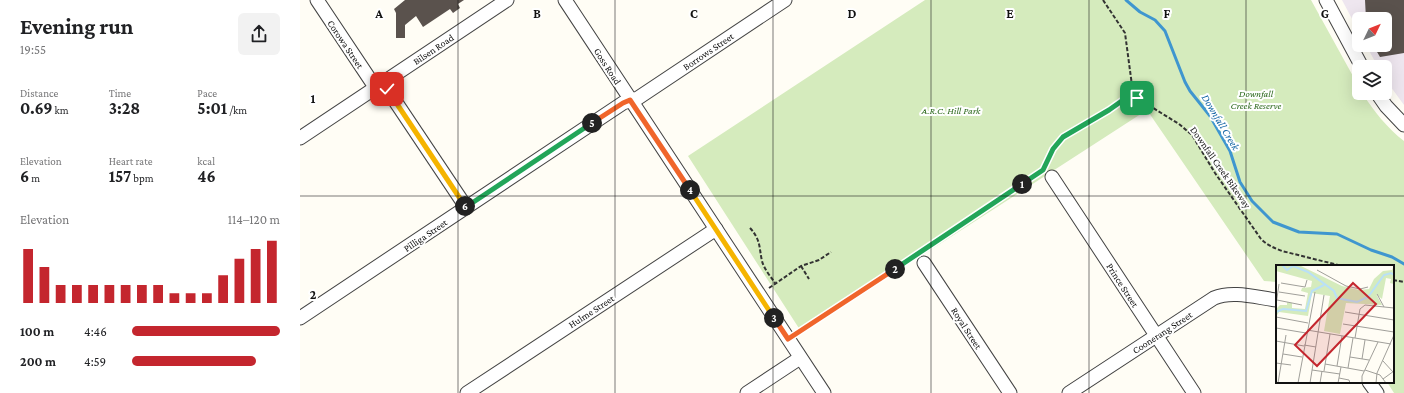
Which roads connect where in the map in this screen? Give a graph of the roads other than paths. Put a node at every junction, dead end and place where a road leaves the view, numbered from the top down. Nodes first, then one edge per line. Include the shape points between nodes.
1 (317, 0) edge
2 (507, 0) edge
3 (565, 0) edge
4 (785, 0) edge
5 (1326, 0) edge
6 (1358, 60) edge
7 (379, 85) junction
8 (630, 100) junction
9 (1381, 100) edge
10 (1404, 125) edge
11 (300, 138) edge
12 (1052, 177) dead end
13 (466, 207) junction
14 (716, 229) junction
15 (924, 262) dead end
16 (1276, 300) edge
17 (300, 318) edge
18 (1156, 335) junction
19 (800, 358) junction
20 (1370, 383) edge
21 (467, 393) edge
22 (747, 393) edge
23 (824, 393) edge
24 (1010, 393) edge
25 (1069, 393) edge
26 (1194, 393) edge
27 (1377, 393) edge

1 - 7 street, Corowa Street
2 - 7 street, Bilsen Road
3 - 8 street, Goss Road
4 - 8 street, Borrows Street via 642,95
5 - 6 street
7 - 11 street, Bilsen Road
7 - 13 street, Corowa Street
8 - 13 street, Pilliga Street
8 - 14 street, Goss Road
9 - 10 street
12 - 18 street, Prince Street
13 - 17 street, Pilliga Street
14 - 19 street, Goss Road
14 - 21 street, Hulme Street
15 - 24 street, Royal Street
16 - 18 street, Coonerang Street via 1220,295
18 - 25 street, Coonerang Street
18 - 26 street, Prince Street
19 - 22 street
19 - 23 street, Goss Road
20 - 27 street

